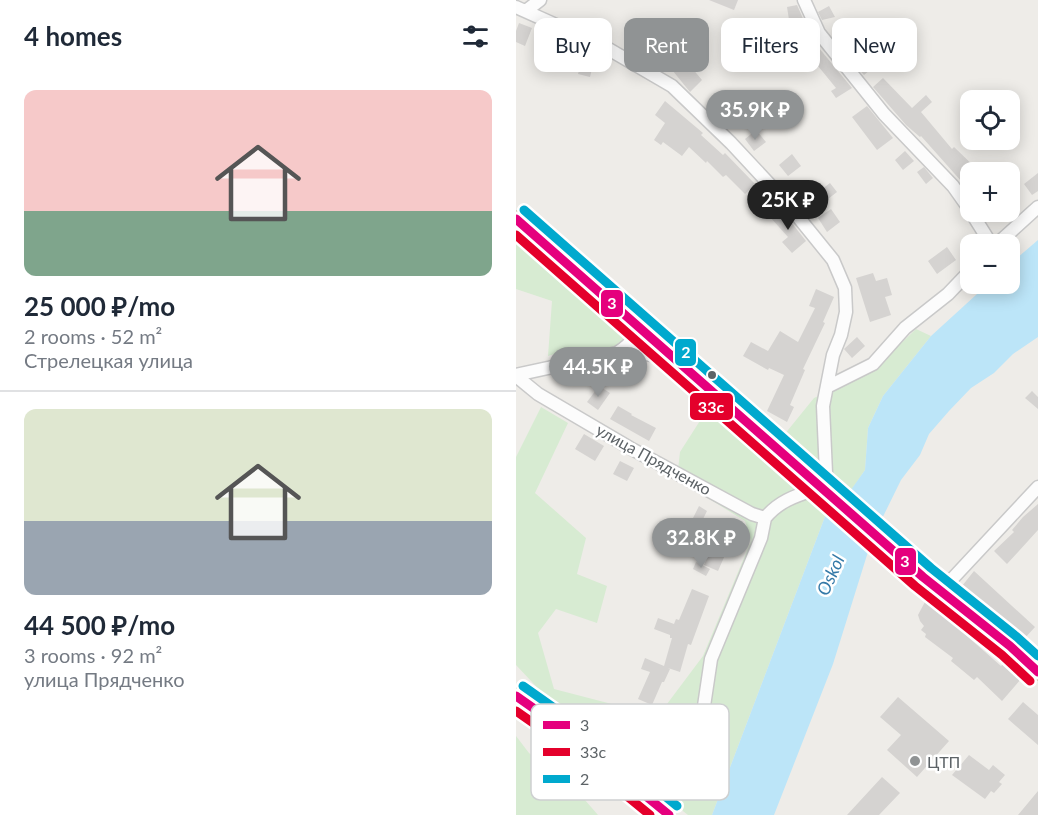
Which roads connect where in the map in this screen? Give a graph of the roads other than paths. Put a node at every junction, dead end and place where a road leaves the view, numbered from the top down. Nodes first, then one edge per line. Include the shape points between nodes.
1 (540, 0) edge
2 (804, 0) edge
3 (522, 8) edge
4 (960, 196) edge
5 (1038, 207) edge
6 (516, 219) edge
7 (1008, 234) edge
8 (960, 281) edge
9 (626, 314) junction
10 (617, 353) junction
11 (685, 366) junction
12 (516, 376) edge
13 (827, 387) junction
14 (1038, 487) edge
15 (765, 518) junction
16 (941, 591) junction
17 (1038, 672) edge
18 (516, 696) edge
19 (704, 704) edge
20 (531, 707) edge
21 (650, 800) edge
22 (672, 800) edge
23 (658, 815) edge
24 (669, 815) edge

1 - 3 street
2 - 4 street via 819,33 884,114
3 - 13 street via 605,47 672,86 731,143 809,230 832,261 845,288 846,312
5 - 7 street
6 - 9 main road, улица Прядченко
8 - 13 street via 905,328 873,364
9 - 10 street via 633,338
9 - 11 main road, улица Прядченко
10 - 11 street, улица Прядченко via 659,356
10 - 12 street, улица Прядченко
11 - 16 main road, улица Прядченко, bridge
12 - 15 street, улица Прядченко via 538,394 630,448
13 - 15 street via 823,415 826,473 816,489 773,507
14 - 16 street
15 - 19 street via 761,538 711,659
16 - 17 main road, улица Прядченко
18 - 20 main road, bridge
21 - 24 main road, bridge
22 - 23 street

